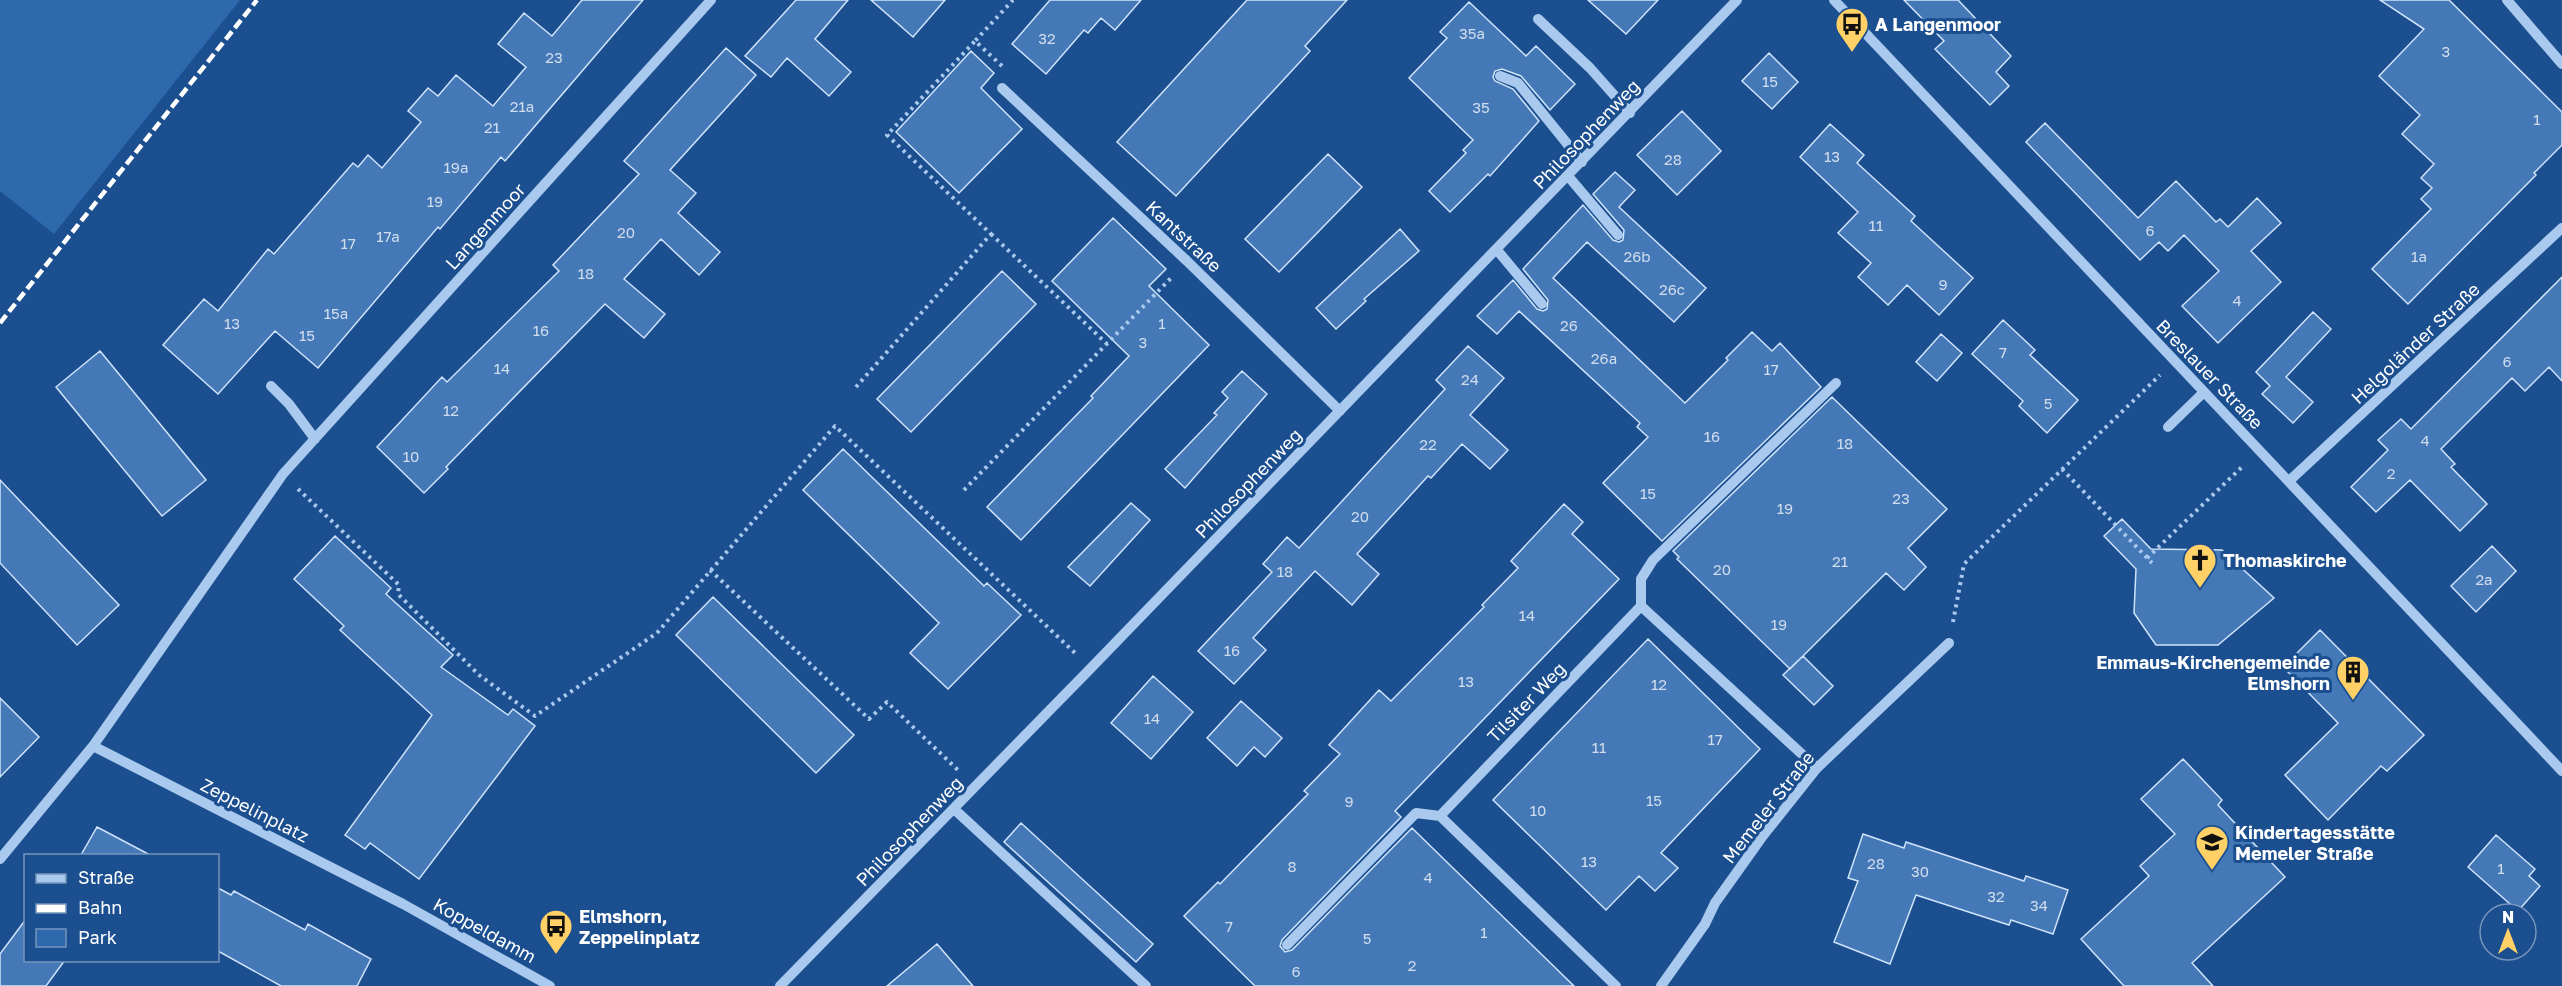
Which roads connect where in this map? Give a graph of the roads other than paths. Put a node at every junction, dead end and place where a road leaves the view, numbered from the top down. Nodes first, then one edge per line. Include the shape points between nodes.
1 (711, 0) edge
2 (1737, 0) edge
3 (1834, 0) edge
4 (2506, 0) edge
5 (1538, 19) dead end
6 (2562, 64) edge
7 (1500, 76) dead end
8 (1002, 88) road end
9 (1630, 112) junction
10 (1582, 162) junction
11 (1568, 176) junction
12 (2562, 228) edge
13 (1618, 235) dead end
14 (1497, 250) junction
15 (1542, 304) dead end
16 (1836, 383) dead end
17 (271, 386) dead end
18 (2204, 392) junction
19 (1340, 411) junction
20 (2168, 427) dead end
21 (315, 439) junction
22 (2289, 481) junction
23 (1641, 606) junction
24 (1949, 643) road end
25 (93, 746) junction
26 (1817, 768) junction
27 (2562, 771) edge
28 (954, 809) junction
29 (1440, 816) junction
30 (1, 858) edge
31 (403, 904) joint
32 (1287, 945) dead end
33 (550, 986) edge
34 (780, 986) edge
35 (1146, 986) edge
36 (1616, 986) edge
37 (1661, 986) edge

1 - 21 street, Langenmoor
2 - 9 street, Philosophenweg
3 - 18 street, Breslauer Straße
4 - 6 street
5 - 9 street
7 - 10 street via 1518,83
8 - 19 street, Kantstraße
9 - 10 street, Philosophenweg
10 - 11 street, Philosophenweg
11 - 13 street
11 - 14 street, Philosophenweg
12 - 22 street, Helgoländer Straße
14 - 15 street
14 - 19 street, Philosophenweg
16 - 23 street via 1653,560 1641,579
17 - 21 street via 290,404
18 - 20 street
18 - 22 street, Breslauer Straße
19 - 28 street, Philosophenweg
21 - 25 street, Langenmoor via 283,474
22 - 27 street, Breslauer Straße
23 - 26 street
23 - 29 street, Tilsiter Weg
24 - 26 street, Memeler Straße
25 - 30 street
25 - 31 street, Zeppelinplatz
26 - 37 street, Memeler Straße via 1742,865
28 - 34 street, Philosophenweg
28 - 35 street
29 - 32 street via 1416,813
29 - 36 street
31 - 33 street, Koppeldamm

